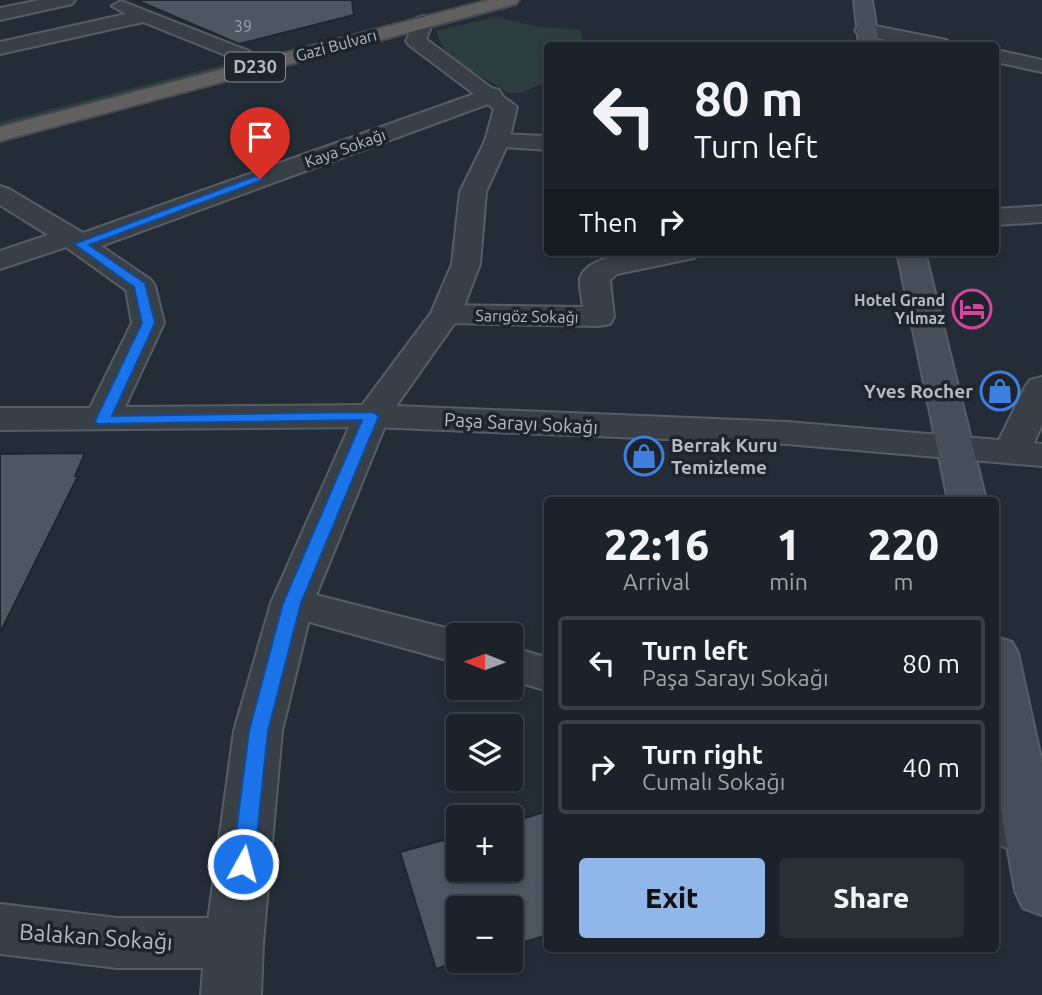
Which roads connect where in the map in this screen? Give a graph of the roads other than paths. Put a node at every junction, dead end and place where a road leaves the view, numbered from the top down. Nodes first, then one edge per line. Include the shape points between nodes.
1 (66, 0) edge
2 (106, 0) edge
3 (459, 0) edge
4 (510, 0) edge
5 (863, 0) edge
6 (0, 13) edge
7 (144, 16) junction
8 (425, 22) junction
9 (867, 38) edge
10 (906, 42) edge
11 (0, 48) edge
12 (242, 55) junction
13 (999, 56) edge
14 (1042, 66) edge
15 (491, 95) junction
16 (0, 116) edge
17 (0, 134) edge
18 (497, 141) junction
19 (544, 143) edge
20 (0, 194) edge
21 (1042, 214) edge
22 (999, 217) edge
23 (75, 241) junction
24 (664, 256) edge
25 (912, 256) edge
26 (0, 260) edge
27 (446, 314) junction
28 (1042, 387) edge
29 (372, 416) junction
30 (0, 419) edge
31 (103, 421) junction
32 (957, 448) junction
33 (1027, 454) edge
34 (966, 497) edge
35 (292, 603) junction
36 (446, 644) edge
37 (523, 667) edge
38 (999, 673) edge
39 (544, 674) edge
40 (1023, 832) edge
41 (1042, 891) edge
42 (0, 929) edge
43 (232, 969) edge

1 - 6 street
2 - 7 street
3 - 12 highway, Gazi Bulvarı / D230
4 - 8 highway, Gazi Bulvarı / D230
5 - 9 main road
7 - 11 street
7 - 12 street
8 - 15 street via 416,41
8 - 17 highway, Gazi Bulvarı / D230
9 - 10 street
12 - 16 highway, Gazi Bulvarı / D230
13 - 14 street
15 - 18 street via 506,107
15 - 23 street, Kaya Sokağı
18 - 19 street
18 - 27 street via 473,192 466,264
20 - 23 street
21 - 22 street
23 - 26 street, Kaya Sokağı
23 - 31 street via 140,286 148,323
24 - 27 street, Sarıgöz Sokağı via 608,267 595,278 599,317
25 - 32 main road
27 - 29 street
28 - 33 street
29 - 31 street, Paşa Sarayı Sokağı
29 - 32 street, Paşa Sarayı Sokağı via 787,433
29 - 35 street
30 - 31 street, Paşa Sarayı Sokağı
32 - 33 street, Paşa Sarayı Sokağı
32 - 34 main road
35 - 36 street
35 - 43 street via 258,731
37 - 39 street
38 - 40 main road
40 - 41 main road
42 - 43 street, Balakan Sokağı via 117,943

